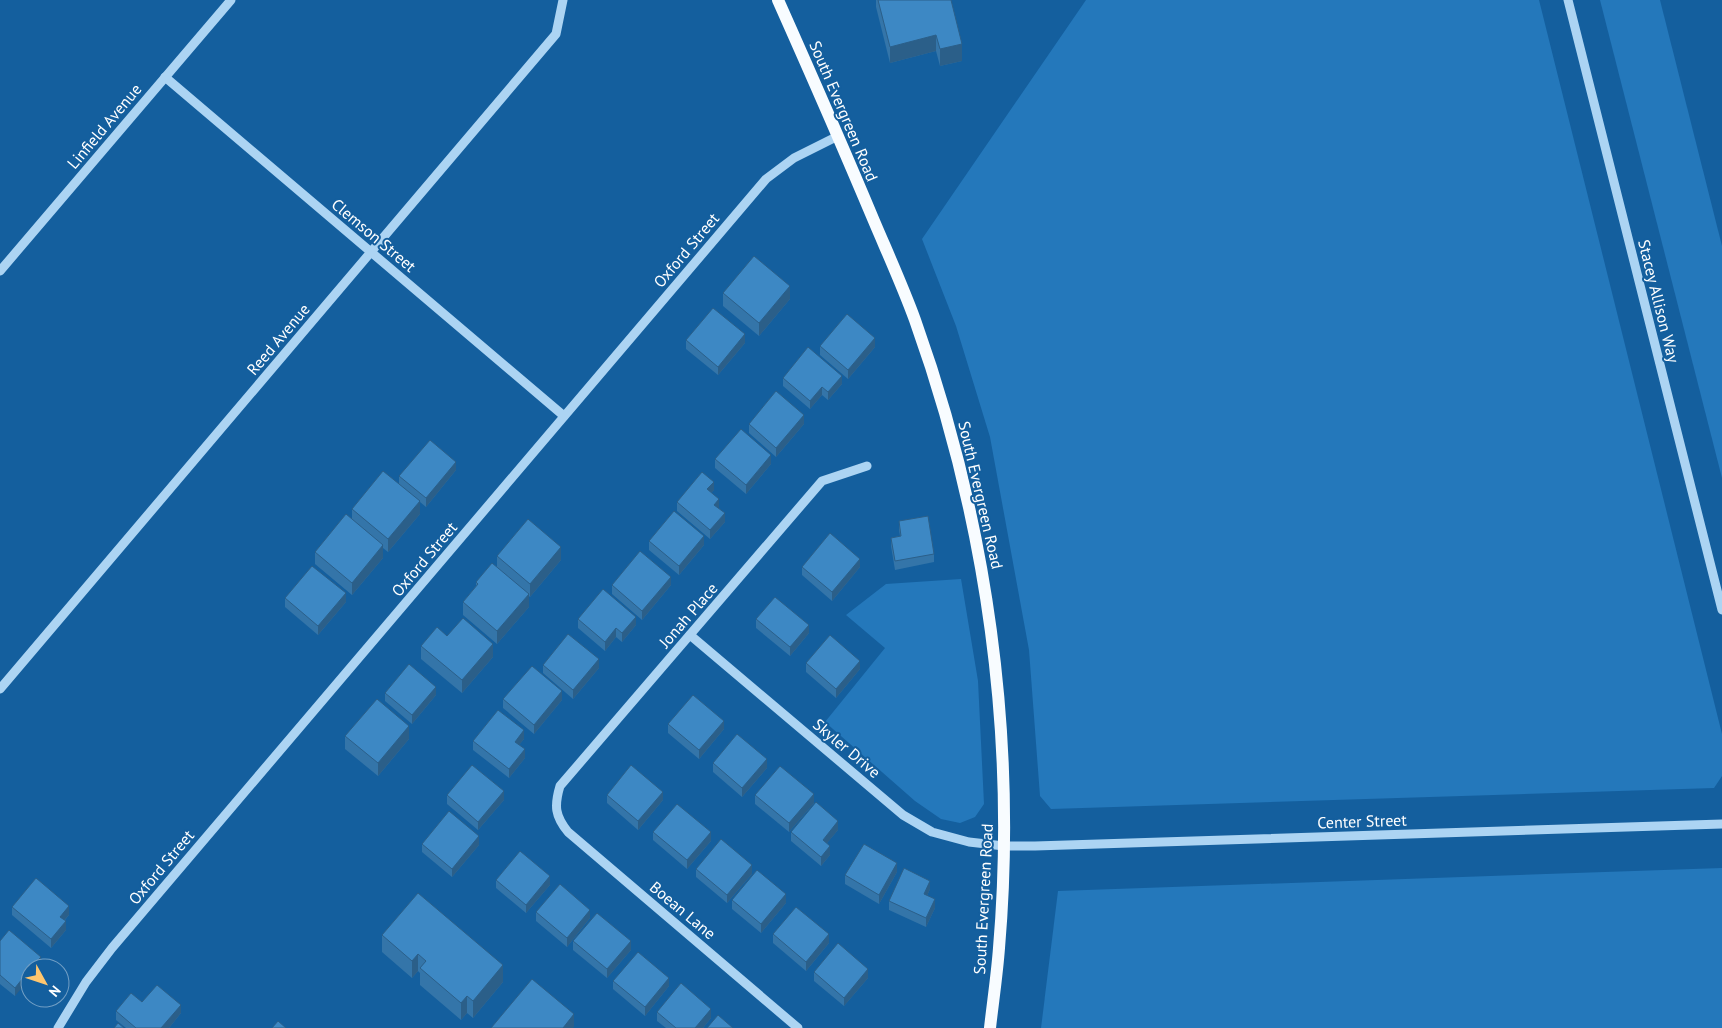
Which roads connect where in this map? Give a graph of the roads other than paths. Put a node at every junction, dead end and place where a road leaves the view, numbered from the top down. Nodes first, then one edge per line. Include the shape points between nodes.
1 (230, 0) edge
2 (563, 0) edge
3 (778, 0) edge
4 (1568, 0) edge
5 (165, 77) junction
6 (838, 136) junction
7 (371, 252) junction
8 (0, 271) edge
9 (564, 416) junction
10 (867, 466) dead end
11 (1722, 610) edge
12 (690, 635) junction
13 (0, 689) edge
14 (556, 809) joint
15 (1722, 824) edge
16 (1004, 846) junction
17 (58, 1028) edge
18 (798, 1028) edge
19 (990, 1028) edge

1 - 5 street, Linfield Avenue
2 - 7 street, Reed Avenue via 556,34
3 - 6 main road, South Evergreen Road
4 - 11 street, Stacey Allison Way
5 - 7 street, Clemson Street
5 - 8 street, Linfield Avenue
6 - 9 street, Oxford Street via 794,158 766,179
6 - 16 main road, South Evergreen Road via 915,318 942,400 967,493 997,678
7 - 9 street, Clemson Street
7 - 13 street, Reed Avenue
9 - 17 street, Oxford Street via 112,948 86,982
10 - 12 street, Jonah Place via 822,480
12 - 14 street, Jonah Place via 560,786
12 - 16 street, Skyler Drive via 903,815 932,832 969,842
14 - 18 street, Boean Lane via 568,832
15 - 16 street, Center Street
16 - 19 main road, South Evergreen Road via 999,948

